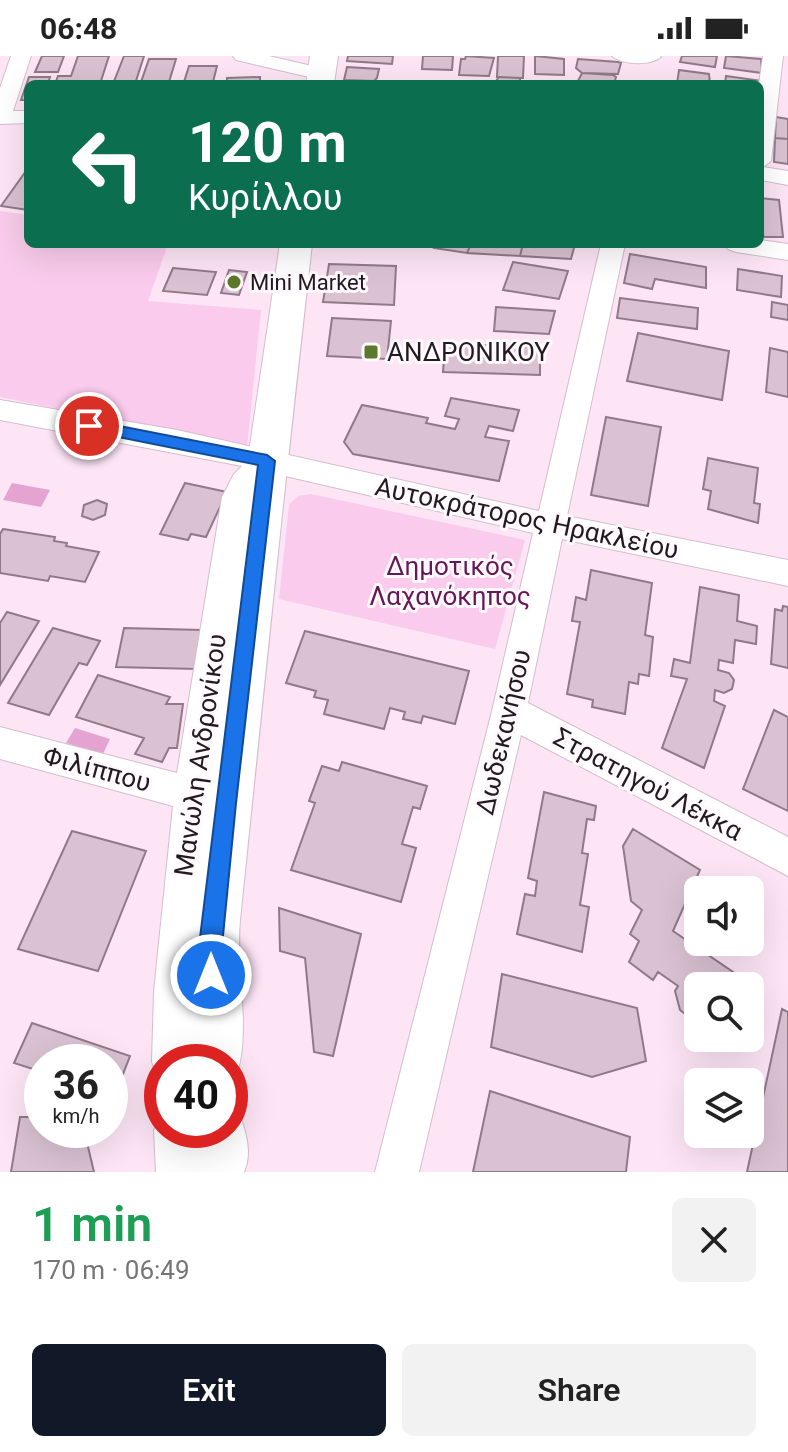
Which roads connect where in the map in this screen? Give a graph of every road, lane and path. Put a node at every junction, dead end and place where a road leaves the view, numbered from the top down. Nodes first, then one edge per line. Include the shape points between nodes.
1 (21, 56) edge
2 (243, 56) edge
3 (622, 56) edge
4 (773, 56) edge
5 (650, 61) edge
6 (322, 71) edge
7 (24, 117) edge
8 (0, 118) edge
9 (764, 129) edge
10 (764, 174) edge
11 (788, 178) edge
12 (295, 248) edge
13 (612, 248) edge
14 (762, 248) edge
15 (788, 252) edge
16 (0, 410) edge
17 (267, 461) junction
18 (550, 525) junction
19 (788, 573) edge
20 (509, 711) junction
21 (0, 743) edge
22 (194, 795) junction
23 (788, 857) edge
24 (173, 1044) edge
25 (213, 1044) edge
26 (397, 1172) edge

1 - 8 street
2 - 6 street
3 - 5 street
4 - 9 street
7 - 8 street
10 - 11 street
12 - 17 street, Μανώλη Ανδρονίκου
13 - 18 street, Δωδεκανήσου
14 - 15 street
16 - 17 street, Αυτοκράτορος Ηρακλείου
17 - 18 street, Αυτοκράτορος Ηρακλείου
17 - 22 street, Μανώλη Ανδρονίκου via 249,476 237,497
17 - 25 street, Μανώλη Ανδρονίκου via 210,946
18 - 19 street, Αυτοκράτορος Ηρακλείου
18 - 20 street, Δωδεκανήσου
20 - 23 street, Στρατηγού Λέκκα
20 - 26 street, Δωδεκανήσου
21 - 22 street, Φιλίππου
22 - 24 street, Μανώλη Ανδρονίκου via 176,947

